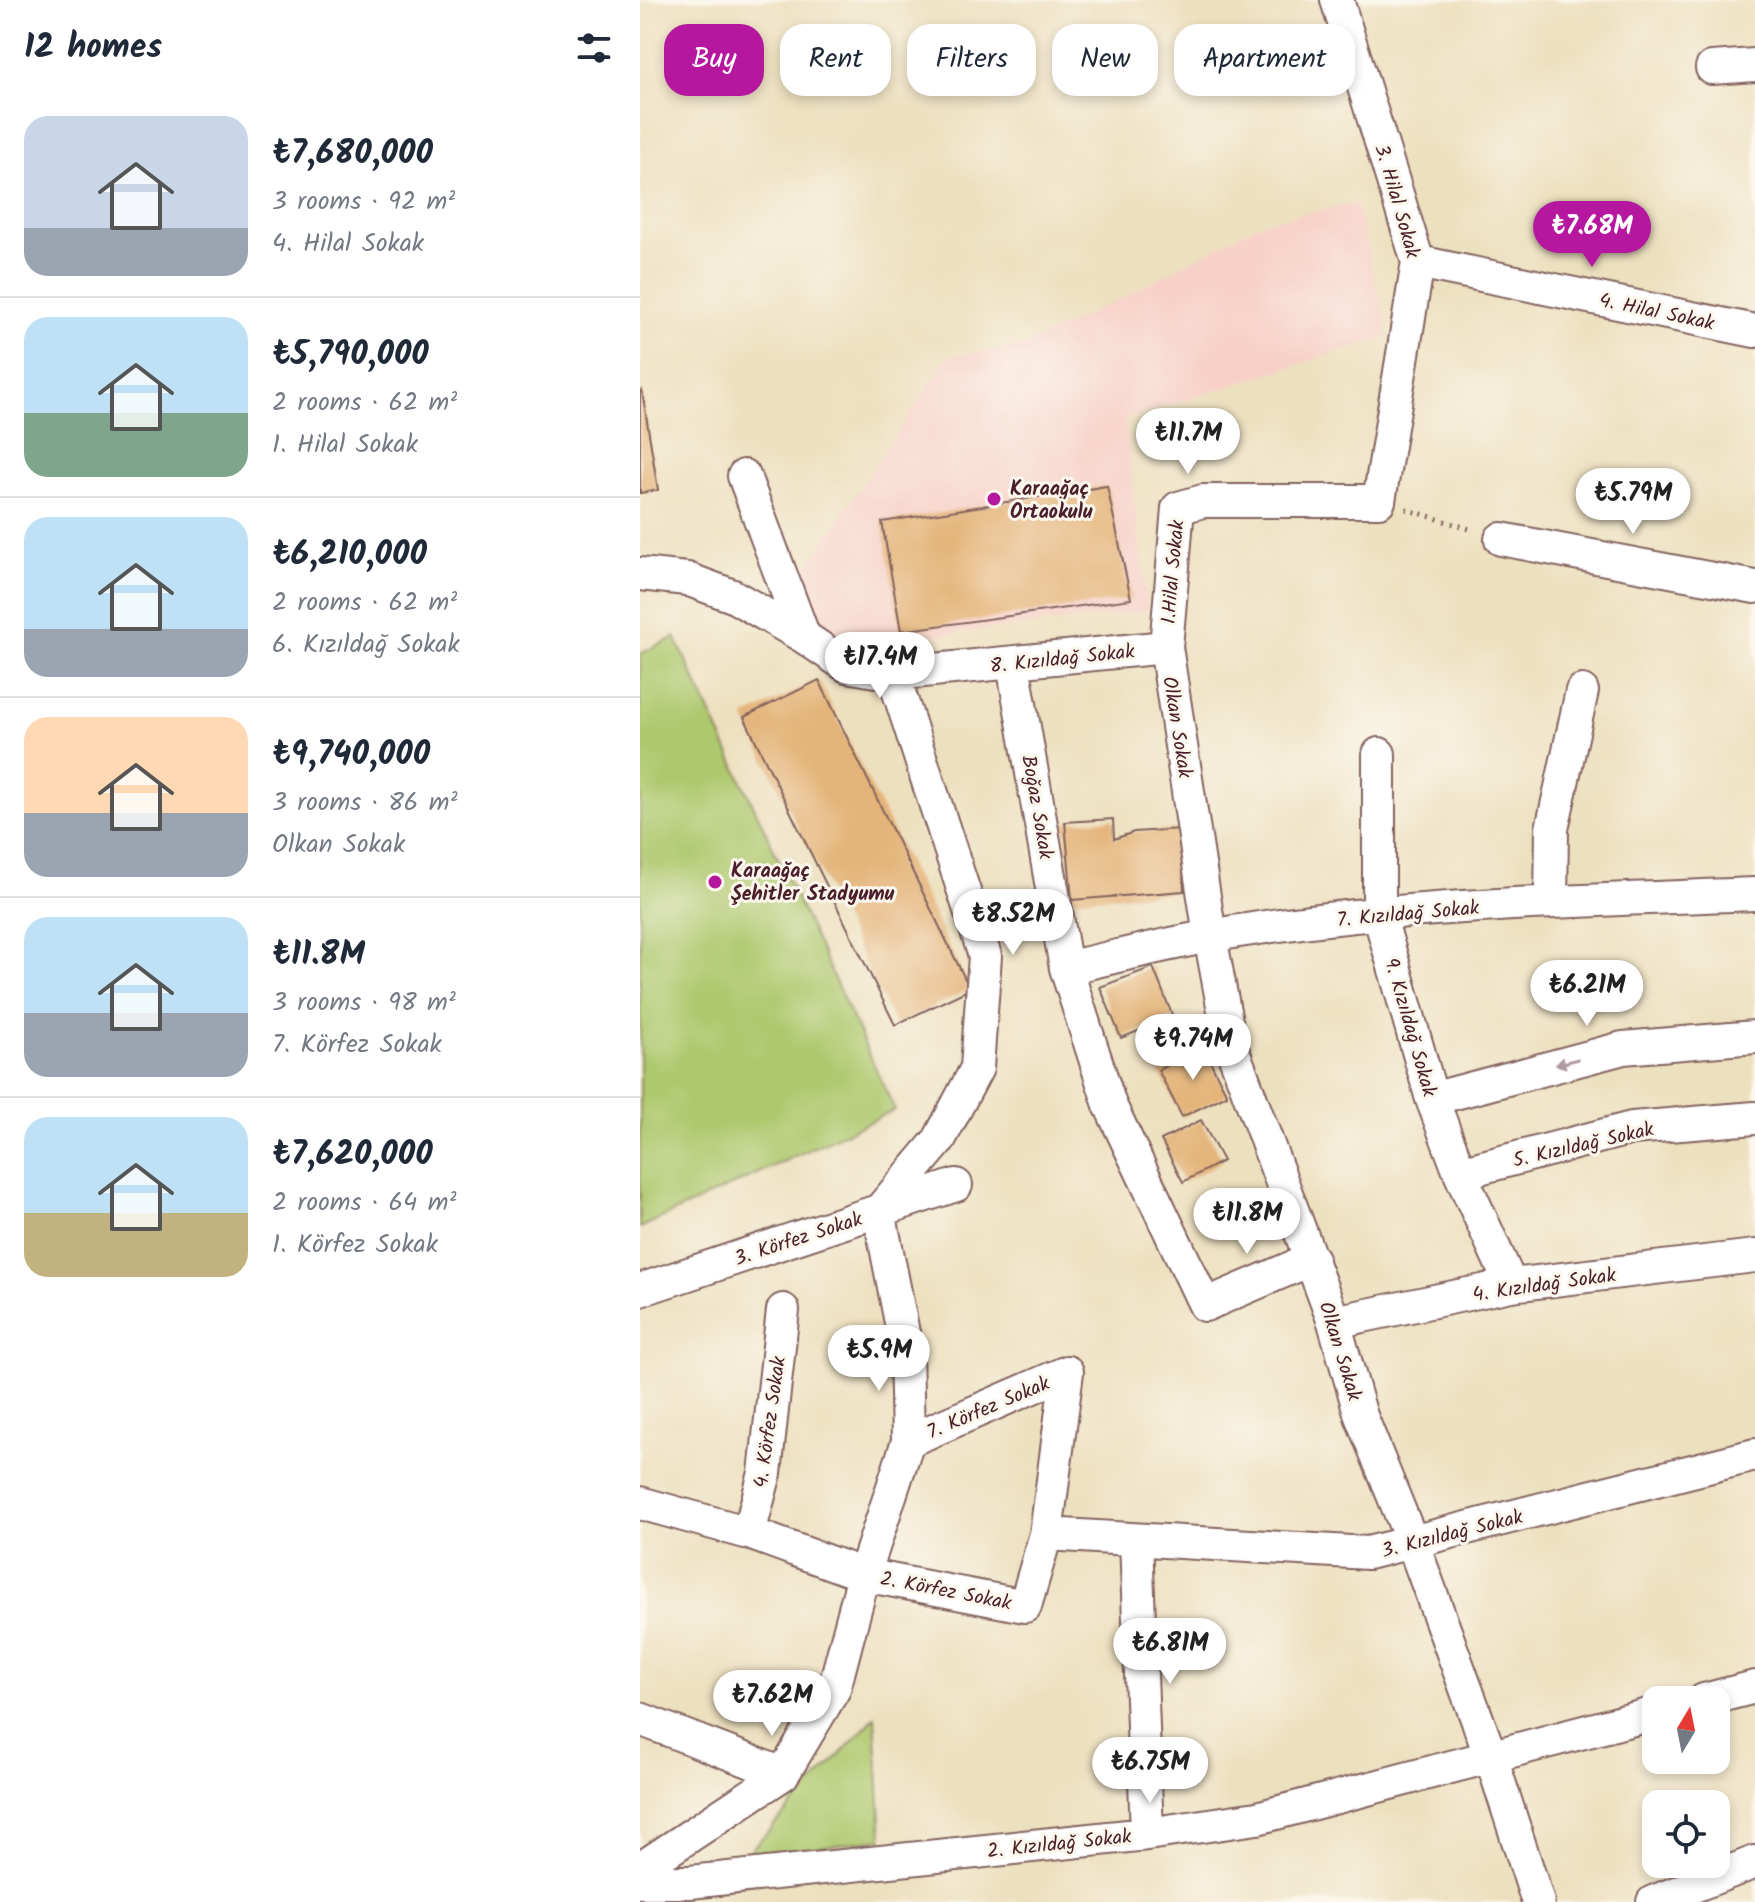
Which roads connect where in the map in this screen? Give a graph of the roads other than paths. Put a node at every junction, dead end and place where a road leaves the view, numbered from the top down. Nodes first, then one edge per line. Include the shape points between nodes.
1 (1337, 0) edge
2 (1755, 65) edge
3 (1712, 68) dead end
4 (1418, 262) junction
5 (1755, 331) edge
6 (744, 476) dead end
7 (1379, 501) joint
8 (1501, 539) road end
9 (640, 574) edge
10 (1755, 587) edge
11 (804, 637) junction
12 (1166, 647) junction
13 (1013, 664) junction
14 (893, 674) junction
15 (1582, 691) dead end
16 (1379, 754) dead end
17 (1755, 894) edge
18 (1551, 902) junction
19 (1379, 914) junction
20 (1210, 936) junction
21 (1066, 968) junction
22 (1755, 1037) edge
23 (1432, 1099) junction
24 (1755, 1118) edge
25 (1460, 1173) junction
26 (956, 1185) dead end
27 (879, 1211) junction
28 (1755, 1256) edge
29 (1312, 1259) junction
30 (1511, 1285) junction
31 (640, 1290) edge
32 (783, 1310) dead end
33 (1334, 1322) junction
34 (1067, 1372) joint
35 (908, 1441) junction
36 (1755, 1455) edge
37 (640, 1503) edge
38 (749, 1533) junction
39 (1046, 1534) junction
40 (1136, 1540) junction
41 (1413, 1544) junction
42 (864, 1575) junction
43 (1755, 1687) edge
44 (1730, 1693) edge
45 (1642, 1717) edge
46 (640, 1719) edge
47 (1491, 1757) junction
48 (783, 1774) junction
49 (1147, 1834) junction
50 (1755, 1862) edge
51 (664, 1886) edge
52 (1538, 1902) edge
53 (1653, 1902) edge

1 - 4 street, 3. Hilal Sokak
2 - 3 street
4 - 5 street, 4. Hilal Sokak
4 - 7 street, 3. Hilal Sokak
6 - 11 street
7 - 12 street, 1.Hilal Sokak via 1203,501 1178,508
8 - 10 street
9 - 11 street, 8. Kızıldağ Sokak via 687,579 733,596
11 - 14 street, 8. Kızıldağ Sokak via 847,666
12 - 13 street, 8. Kızıldağ Sokak
12 - 20 street, Olkan Sokak
13 - 14 street, 8. Kızıldağ Sokak
13 - 21 street, Boğaz Sokak
14 - 27 street via 985,956 977,1068 939,1140
15 - 18 street via 1552,829
16 - 19 street, 9. Kızıldağ Sokak
17 - 18 street, 7. Kızıldağ Sokak
18 - 19 street, 7. Kızıldağ Sokak
19 - 20 street, 7. Kızıldağ Sokak
19 - 23 street, 9. Kızıldağ Sokak
20 - 21 street, 7. Kızıldağ Sokak
20 - 29 street, Olkan Sokak via 1230,1043
21 - 29 street, Boğaz Sokak via 1110,1105 1205,1305
22 -> 23 street via 1623,1048
23 - 25 street, 9. Kızıldağ Sokak
24 - 25 street, 5. Kızıldağ Sokak via 1632,1128
25 - 30 street, 9. Kızıldağ Sokak
26 - 27 street, 3. Körfez Sokak
27 - 31 street, 3. Körfez Sokak
27 - 35 street via 906,1348
28 - 30 street, 4. Kızıldağ Sokak
29 - 33 street, Olkan Sokak
30 - 33 street, 4. Kızıldağ Sokak
32 - 38 street, 4. Körfez Sokak via 765,1473
33 - 41 street, Olkan Sokak via 1361,1416
34 - 35 street, 7. Körfez Sokak
34 - 39 street, 2. Körfez Sokak
35 - 42 street
36 - 41 street, 3. Kızıldağ Sokak
37 - 38 street, 2. Körfez Sokak
38 - 42 street, 2. Körfez Sokak
39 - 40 street, 3. Kızıldağ Sokak
39 - 42 street, 2. Körfez Sokak via 1025,1606
40 - 41 street, 3. Kızıldağ Sokak via 1368,1553
40 - 49 street
41 - 47 street, Olkan Sokak
42 - 48 street via 834,1689
43 - 44 street
45 - 47 street, 2. Kızıldağ Sokak
46 - 48 street
47 - 49 street, 2. Kızıldağ Sokak via 1257,1818
47 - 52 street, Olkan Sokak
48 - 51 street
49 - 51 street, 2. Kızıldağ Sokak
50 - 53 street

